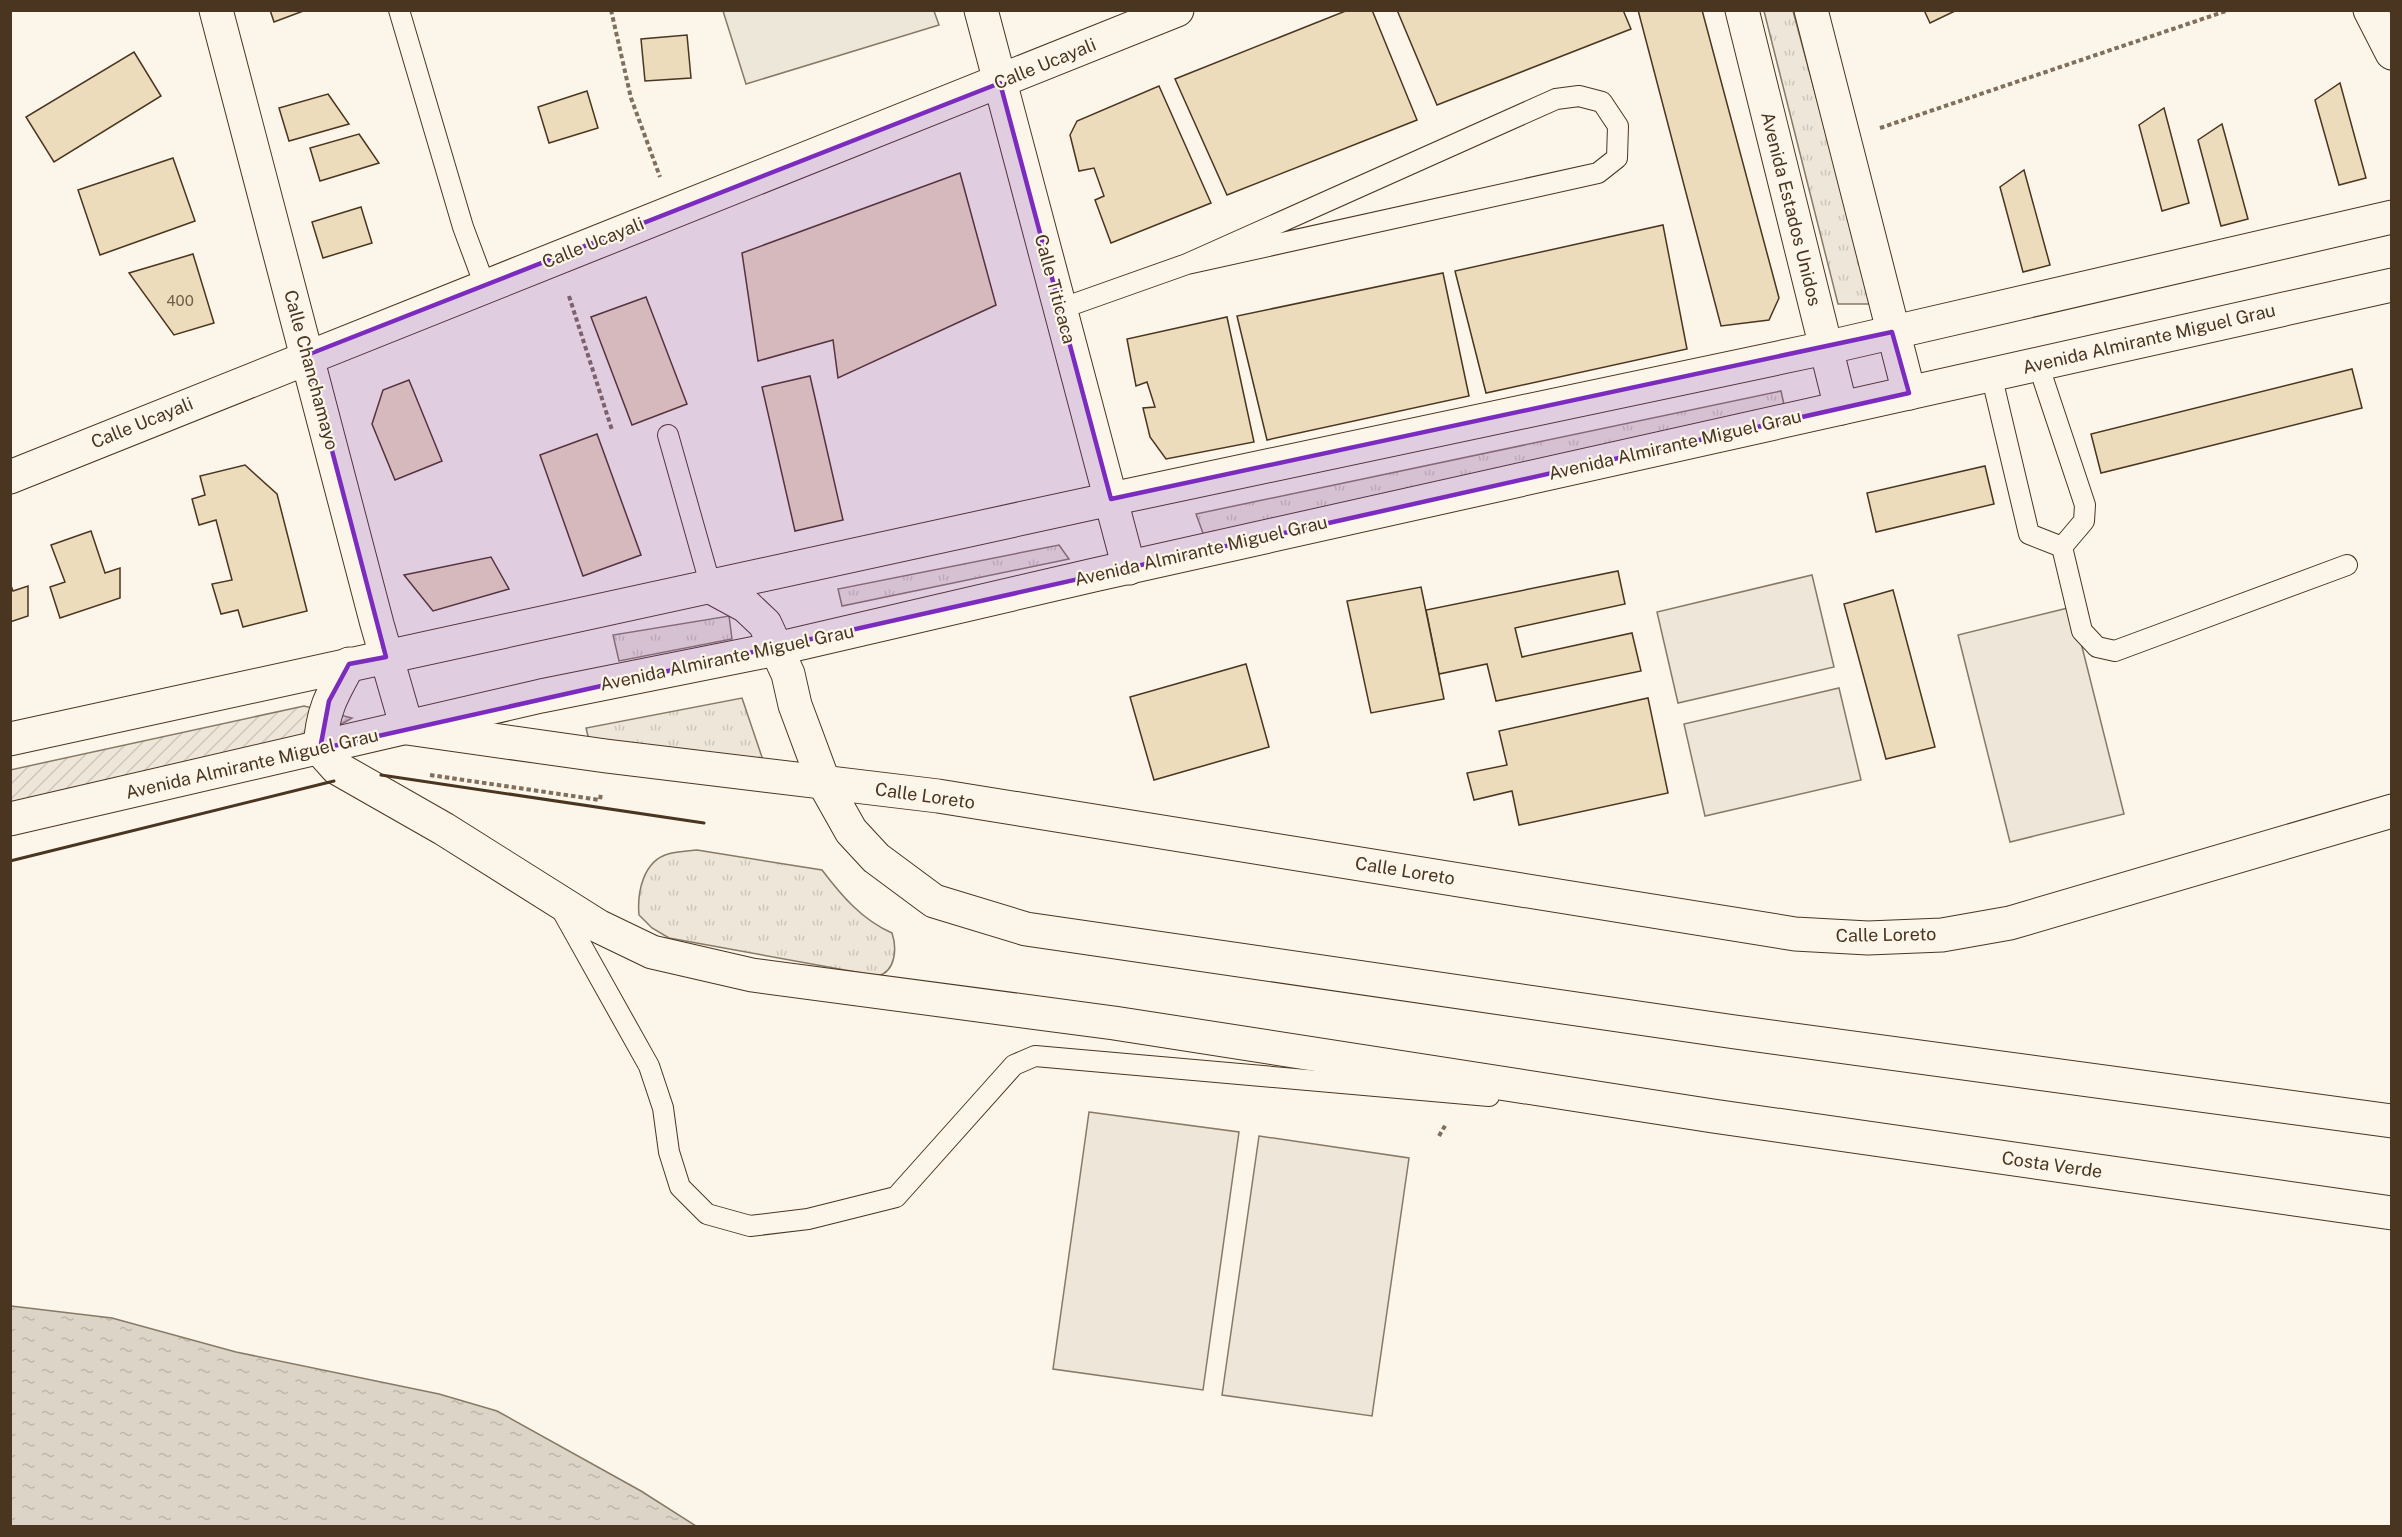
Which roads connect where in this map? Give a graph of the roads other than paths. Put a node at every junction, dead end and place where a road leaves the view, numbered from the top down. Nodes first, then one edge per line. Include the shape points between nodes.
1 (216, 10) edge
2 (399, 10) edge
3 (981, 10) edge
4 (1177, 10) edge
5 (1742, 10) edge
6 (1811, 10) edge
7 (2370, 10) edge
8 (2391, 53) edge
9 (1000, 83) junction
10 (2391, 217) edge
11 (1187, 264) junction
12 (2391, 285) edge
13 (485, 286) junction
14 (1060, 309) junction
15 (1892, 332) junction
16 (1825, 348) junction
17 (307, 355) junction
18 (2038, 364) junction
19 (1991, 374) junction
20 (1909, 393) junction
21 (1840, 408) junction
22 (668, 435) dead end
23 (10, 477) edge
24 (1111, 499) junction
25 (2062, 547) junction
26 (2347, 565) dead end
27 (1129, 567) junction
28 (711, 587) junction
29 (776, 649) junction
30 (386, 657) junction
31 (349, 664) junction
32 (407, 728) junction
33 (10, 739) edge
34 (320, 749) junction
35 (824, 783) junction
36 (2391, 811) edge
37 (10, 819) edge
38 (558, 902) junction
39 (1713, 1116) junction
40 (2391, 1122) edge
41 (2391, 1213) edge

1 - 17 main road, Calle Chanchamayo
2 - 13 lane via 463,227
3 - 9 main road, Calle Titicaca
4 - 9 main road, Calle Ucayali
5 - 16 main road, Avenida Estados Unidos
6 - 15 main road
7 - 8 main road
9 - 13 main road, Calle Ucayali
9 - 14 main road, Calle Titicaca
10 - 15 main road
11 - 11 lane via 1598,173 1617,158 1618,126 1602,102 1579,96 1556,99
11 - 14 lane
12 - 18 main road, Avenida Almirante Miguel Grau
13 - 17 main road, Calle Ucayali
14 - 24 main road, Calle Titicaca
15 - 16 main road
15 - 20 main road
16 - 21 main road, Avenida Estados Unidos
16 - 24 main road
17 - 23 main road, Calle Ucayali
17 - 30 main road, Calle Chanchamayo
18 - 19 main road, Avenida Almirante Miguel Grau
18 - 25 lane via 2085,505 2084,521
19 - 20 main road, Avenida Almirante Miguel Grau
19 - 25 lane via 2029,534
20 - 21 main road, Avenida Almirante Miguel Grau
21 - 27 main road, Avenida Almirante Miguel Grau
22 - 28 lane
24 - 27 main road, Calle Titicaca
24 - 28 main road
25 - 26 lane via 2082,631 2097,647 2115,651
27 - 29 main road, Avenida Almirante Miguel Grau
28 - 29 main road via 753,612 765,624
28 - 30 main road
29 - 32 main road, Avenida Almirante Miguel Grau via 541,696
29 - 35 main road
30 - 31 main road
30 - 32 main road, Calle Chanchamayo
31 - 33 main road
31 - 34 main road via 329,700 321,724
32 - 34 main road, Avenida Almirante Miguel Grau
32 - 35 main road, Calle Loreto
34 - 37 main road, Avenida Almirante Miguel Grau
34 - 38 main road, Costa Verde via 337,768 444,829
35 - 36 main road, Calle Loreto via 938,796 1795,934 1868,938 1942,935 2010,923
35 - 40 main road via 851,831 876,858 934,902 1026,929
38 - 39 main road, Costa Verde via 652,952 752,975 1114,1023
38 - 39 lane via 649,1066 663,1108 669,1152 680,1187 707,1214 750,1226 808,1219 896,1197 1014,1065 1035,1056
39 - 41 main road, Costa Verde

